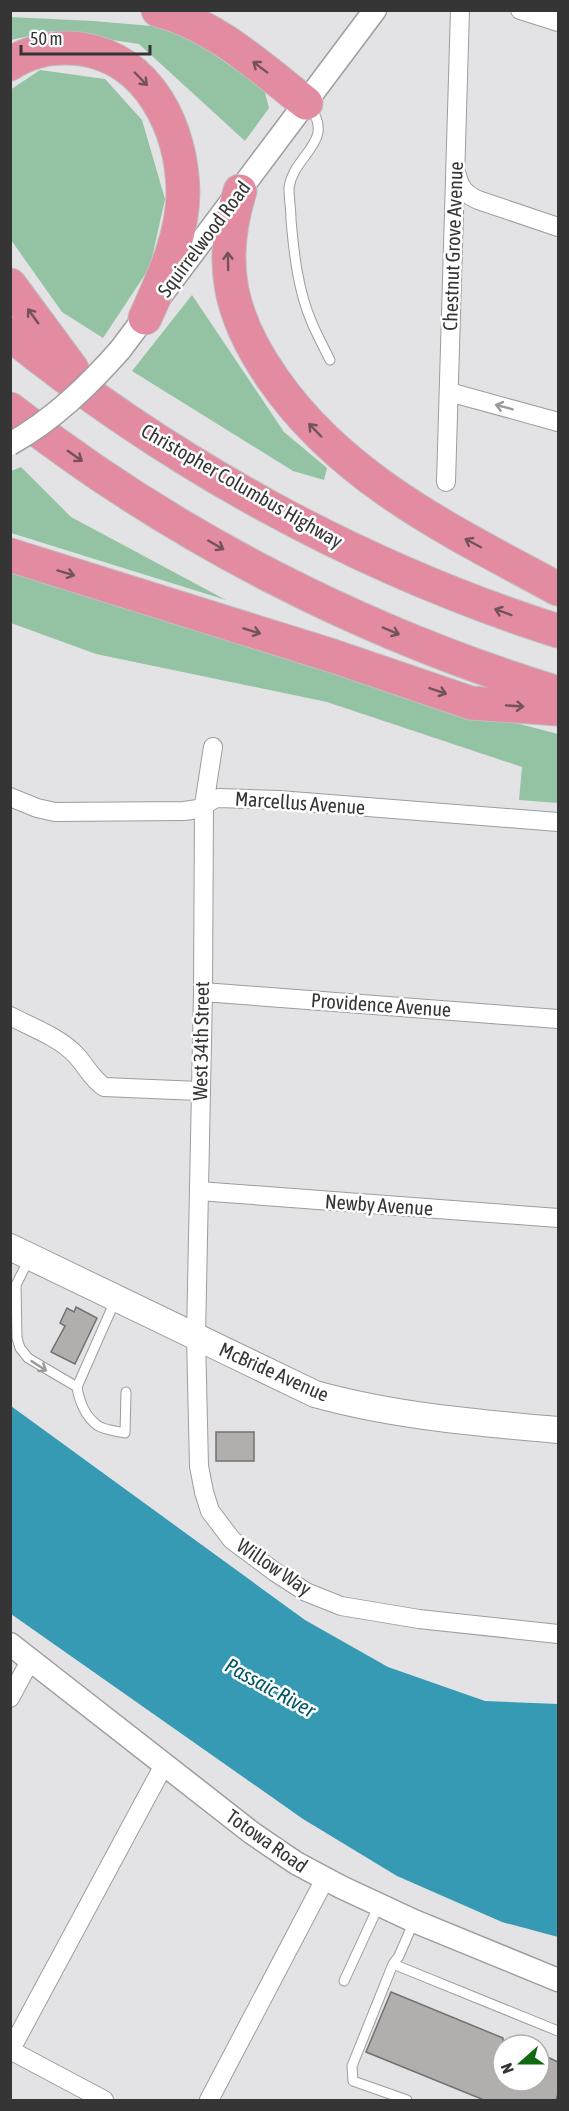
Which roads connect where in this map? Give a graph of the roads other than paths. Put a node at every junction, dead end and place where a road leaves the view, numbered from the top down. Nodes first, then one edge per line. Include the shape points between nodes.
1 (158, 10) edge
2 (375, 10) edge
3 (460, 10) edge
4 (520, 10) edge
5 (558, 22) edge
6 (10, 64) edge
7 (306, 103) junction
8 (456, 158) junction
9 (240, 191) junction
10 (558, 227) edge
11 (10, 285) edge
12 (145, 318) junction
13 (10, 334) edge
14 (330, 360) dead end
15 (449, 392) junction
16 (92, 397) junction
17 (10, 409) edge
18 (558, 422) edge
19 (10, 444) edge
20 (446, 482) dead end
21 (10, 555) edge
22 (558, 589) edge
23 (558, 631) edge
24 (558, 693) edge
25 (558, 709) edge
26 (213, 747) dead end
27 (10, 797) edge
28 (204, 805) junction
29 (558, 822) edge
30 (203, 992) junction
31 (10, 1017) edge
32 (558, 1019) edge
33 (199, 1091) junction
34 (199, 1191) junction
35 (558, 1218) edge
36 (20, 1252) edge
37 (116, 1299) junction
38 (196, 1337) junction
39 (77, 1387) junction
40 (126, 1392) dead end
41 (558, 1430) edge
42 (558, 1634) edge
43 (10, 1644) edge
44 (31, 1659) junction
45 (10, 1698) edge
46 (165, 1763) junction
47 (325, 1879) junction
48 (379, 1905) junction
49 (414, 1921) junction
50 (393, 1964) junction
51 (558, 1980) edge
52 (344, 1981) dead end
53 (558, 2031) edge
54 (11, 2051) edge
55 (104, 2100) edge
56 (209, 2100) edge
57 (407, 2100) edge

7 -> 1 highway via 216,35
2 - 7 street, Squirrelwood Road
3 - 8 street, Chestnut Grove Avenue
4 - 5 street
6 -> 12 highway via 50,49 91,51 129,67 158,100 176,144 183,192 176,238
7 - 9 street, Squirrelwood Road
7 - 14 lane via 316,115 320,130 293,173 289,189 294,259 311,321
8 - 10 street via 460,186 466,195
8 - 15 street, Chestnut Grove Avenue
9 - 12 street, Squirrelwood Road
22 -> 9 highway via 443,527 383,488 302,417 252,347 238,317 230,286 228,241
16 -> 11 highway
12 - 19 street, Squirrelwood Road, bridge via 71,400
13 - 16 highway, Christopher Columbus Highway
18 -> 15 street
15 - 20 street, Chestnut Grove Avenue
23 -> 16 highway, Christopher Columbus Highway via 422,580 326,536 214,475
17 -> 24 highway via 116,484 268,573 429,648
21 -> 25 highway via 471,703
26 - 28 street, West 34th Street
27 - 28 street, Marcellus Avenue via 55,812 184,811
28 - 29 street, Marcellus Avenue via 219,798 279,800
28 - 30 street, West 34th Street
30 - 32 street, Providence Avenue
30 - 33 street, West 34th Street
31 - 33 street via 60,1042 104,1087
33 - 34 street, West 34th Street
34 - 35 street, Newby Avenue
34 - 38 street, West 34th Street
36 - 37 main road, McBride Avenue
36 -> 39 lane via 16,1285 20,1348 28,1358
37 - 38 main road, McBride Avenue
37 - 39 lane
38 - 41 main road, McBride Avenue via 315,1394 351,1404
38 - 42 street, Willow Way via 200,1475 210,1512 232,1540 306,1592 341,1606
39 - 40 lane via 84,1409 97,1426 125,1433
43 - 44 street, Totowa Road
44 - 45 street
44 - 46 street, Totowa Road
46 - 47 street, Totowa Road via 252,1833
46 - 54 street
47 - 48 street, Totowa Road
47 - 56 street
48 - 49 street, Totowa Road
48 - 52 lane
49 - 50 lane
49 - 51 street, Totowa Road
50 - 53 lane
50 - 57 lane via 352,2066 353,2081
54 - 55 street

